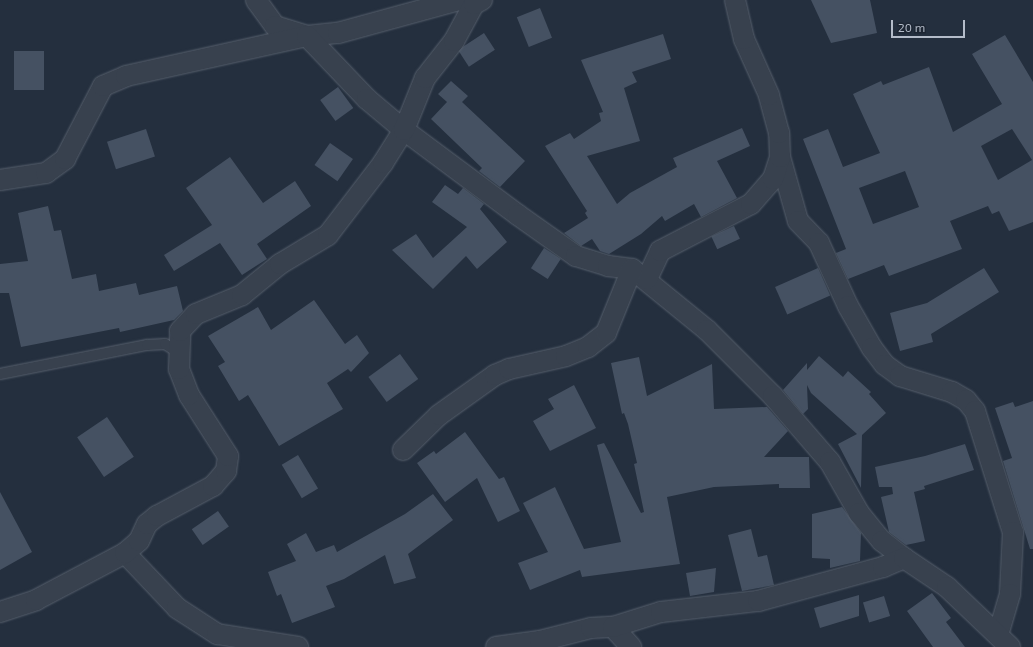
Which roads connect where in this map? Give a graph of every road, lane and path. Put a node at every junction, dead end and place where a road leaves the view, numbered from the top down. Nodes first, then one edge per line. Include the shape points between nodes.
1 (256, 0) edge
2 (459, 0) edge
3 (482, 0) edge
4 (735, 0) edge
5 (307, 36) junction
6 (404, 130) junction
7 (780, 157) junction
8 (0, 180) edge
9 (640, 274) junction
10 (178, 352) junction
11 (0, 374) edge
12 (403, 450) dead end
13 (125, 553) junction
14 (904, 558) junction
15 (0, 612) edge
16 (613, 627) junction
17 (1004, 641) edge
18 (298, 647) edge
19 (496, 647) edge
20 (631, 647) edge

1 - 5 street via 275,26
2 - 5 street via 338,33
3 - 6 street via 474,4 454,41 425,78
4 - 7 street via 744,39 769,95 779,133
5 - 6 street via 367,99
5 - 8 street via 126,76 103,86 65,159 46,173
6 - 9 street via 576,256
6 - 10 street via 328,235 280,264 242,295 196,314 180,332
7 - 9 street via 773,179 751,204 660,251
7 - 17 street via 798,221 819,243 848,306 885,365 900,376 952,392 966,400 975,411 1013,532 1010,594
9 - 12 street via 606,333 588,348 566,356 508,368 494,375 439,415
9 - 14 street via 707,330 773,396 830,462 859,513 882,541
10 - 11 lane via 165,344 147,345
10 - 13 street via 179,369 189,395 228,456 226,471 213,486 147,524 139,541
13 - 15 street via 36,600
13 - 18 street via 177,608 217,634
14 - 16 street via 883,567 758,601 661,612
14 - 17 street via 947,587
16 - 19 street via 591,628 540,641
16 - 20 street

